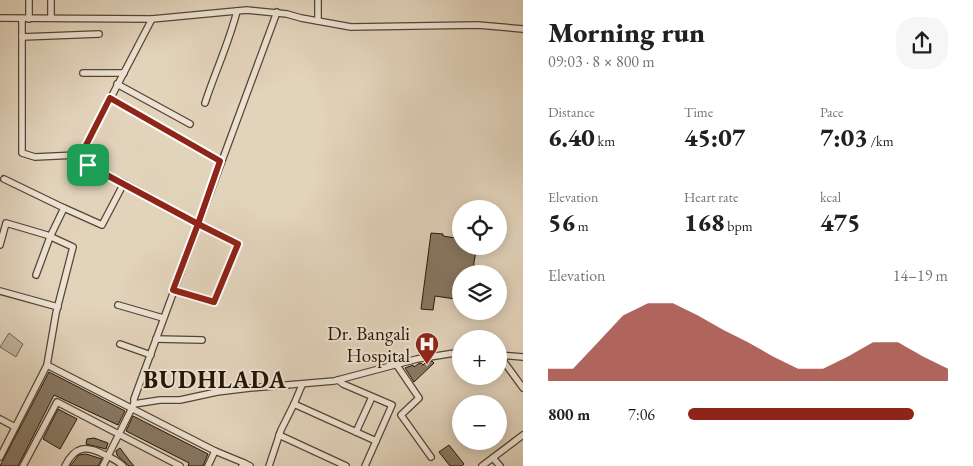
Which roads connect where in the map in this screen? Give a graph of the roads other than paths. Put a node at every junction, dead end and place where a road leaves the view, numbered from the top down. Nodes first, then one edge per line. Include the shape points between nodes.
1 (29, 0) edge
2 (51, 0) edge
3 (318, 0) edge
4 (237, 11) junction
5 (277, 12) junction
6 (0, 18) edge
7 (51, 18) junction
8 (26, 19) junction
9 (152, 19) junction
10 (318, 21) junction
11 (523, 29) edge
12 (99, 34) dead end
13 (22, 38) junction
14 (83, 72) dead end
15 (124, 73) junction
16 (117, 84) junction
17 (110, 98) junction
18 (205, 103) dead end
19 (190, 124) dead end
20 (77, 155) junction
21 (220, 161) junction
22 (4, 180) dead end
23 (124, 183) junction
24 (64, 208) junction
25 (198, 224) junction
26 (50, 237) junction
27 (0, 245) edge
28 (36, 275) dead end
29 (173, 290) junction
30 (0, 291) edge
31 (118, 305) dead end
32 (58, 308) junction
33 (163, 318) junction
34 (156, 339) junction
35 (202, 340) dead end
36 (120, 344) dead end
37 (452, 354) edge
38 (151, 355) junction
39 (507, 356) edge
40 (523, 357) edge
41 (396, 364) junction
42 (47, 366) junction
43 (507, 366) edge
44 (338, 380) junction
45 (302, 385) junction
46 (523, 388) edge
47 (372, 396) junction
48 (294, 404) junction
49 (392, 405) junction
50 (132, 407) junction
51 (401, 414) junction
52 (1, 419) edge
53 (15, 426) junction
54 (356, 432) junction
55 (119, 434) junction
56 (279, 435) junction
57 (523, 435) edge
58 (376, 441) junction
59 (215, 451) junction
60 (108, 456) junction
61 (431, 456) dead end
62 (0, 457) edge
63 (493, 458) junction
64 (243, 464) edge
65 (23, 466) edge
66 (65, 466) edge
67 (103, 466) edge
68 (123, 466) edge
69 (180, 466) edge
70 (208, 466) edge
71 (250, 466) edge
72 (269, 466) edge
73 (346, 466) edge
74 (365, 466) edge
75 (482, 466) edge
76 (500, 466) edge

1 - 8 street
2 - 7 street
3 - 10 street
4 - 5 street
4 - 9 street
4 - 18 street
5 - 10 street
5 - 21 street
6 - 8 street
7 - 8 street
7 - 9 street
8 - 13 street
9 - 15 street
10 - 11 street via 351,27 478,25
12 - 13 street
13 - 20 street via 22,153 35,157
14 - 15 street
15 - 16 street
16 - 17 street
16 - 19 street
17 - 20 street via 83,151
17 - 21 street
20 - 23 street via 88,165
21 - 25 street
22 - 24 street
23 - 24 street via 102,225
23 - 25 street
24 - 26 street
25 - 29 street
25 - 29 street via 238,244 214,302
26 - 27 street via 6,223
26 - 28 street
26 - 32 street via 73,247
29 - 33 street
30 - 32 street
31 - 33 street
32 - 42 street
33 - 34 street
34 - 35 street
34 - 38 street
36 - 38 street
37 - 41 street
38 - 50 street
39 - 40 street
41 - 44 street
41 - 51 street via 419,398
42 - 50 street
42 - 53 street
43 - 46 street
44 - 45 street
44 - 47 street
45 - 48 street
45 - 50 street via 217,392
47 - 49 street
47 - 54 street
48 - 54 street
48 - 56 street
49 - 51 street
49 - 58 street
50 - 55 street
50 - 59 street
51 - 61 street
52 - 53 street
53 - 62 street
54 - 58 street
55 - 60 street
55 - 65 street via 57,402
55 - 69 street
56 - 72 street
56 - 73 street
57 - 63 street
58 - 74 street
59 - 64 street
59 - 70 street
60 - 66 street via 91,448 80,449
60 - 67 street
60 - 68 street
63 - 75 street
63 - 76 street
64 - 71 street

